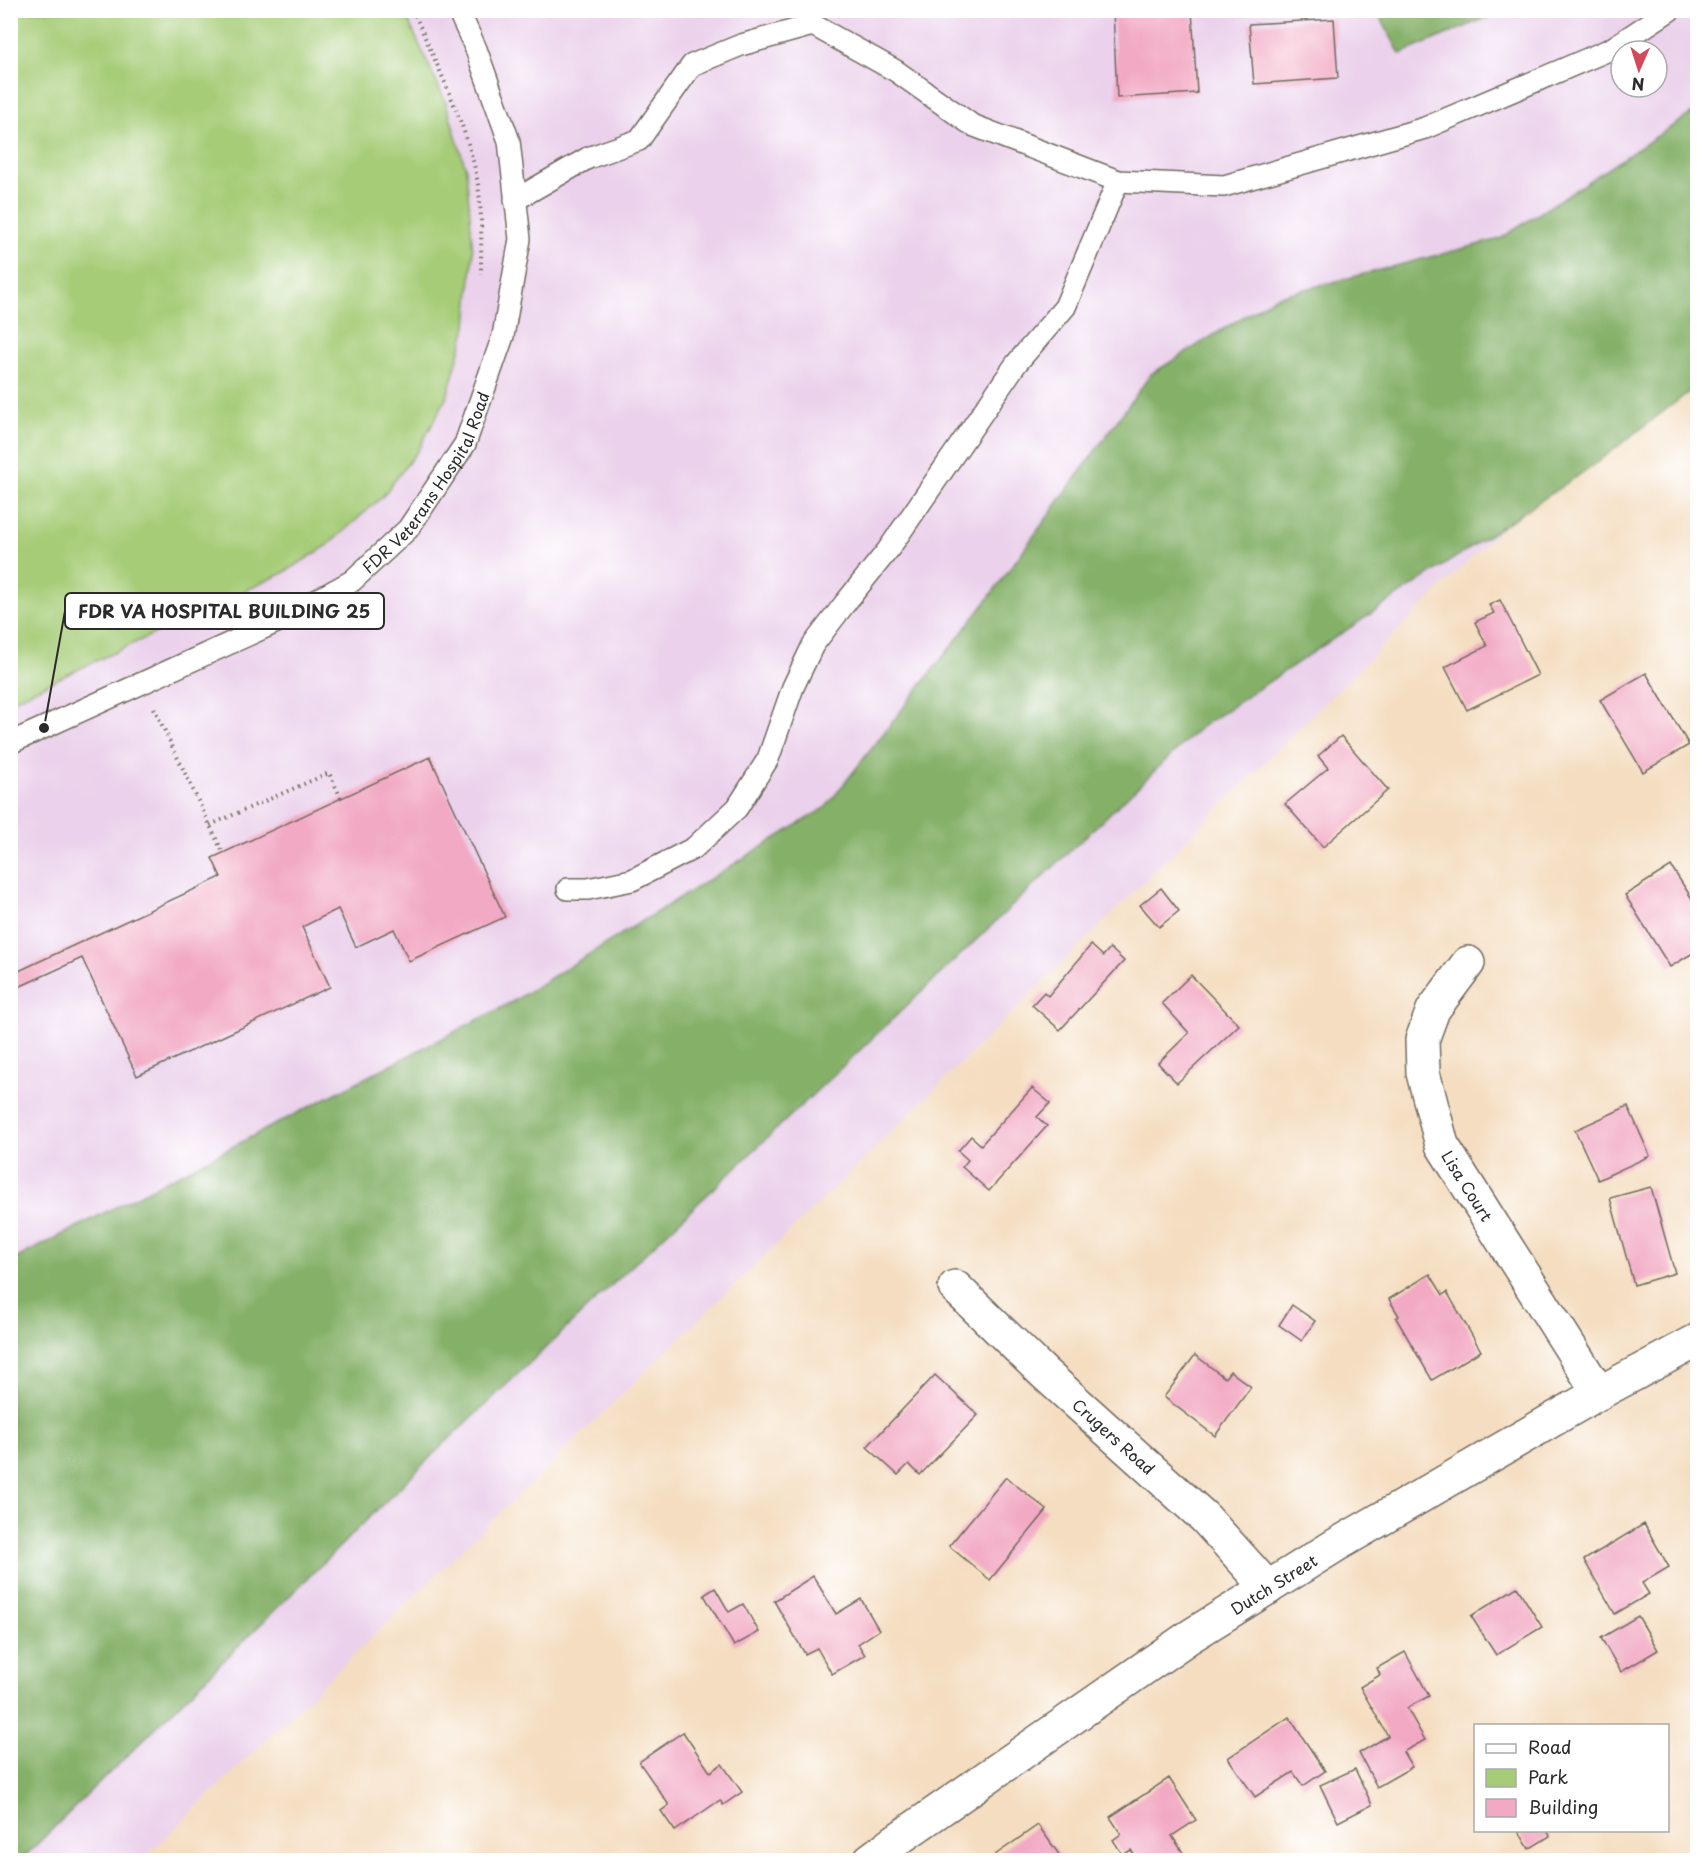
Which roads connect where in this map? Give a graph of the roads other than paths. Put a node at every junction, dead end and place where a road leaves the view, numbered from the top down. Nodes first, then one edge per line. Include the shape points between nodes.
1 (458, 10) edge
2 (1670, 10) edge
3 (1118, 182) junction
4 (515, 200) junction
5 (10, 743) edge
6 (568, 889) dead end
7 (1468, 963) dead end
8 (955, 1287) dead end
9 (1698, 1340) edge
10 (1599, 1393) junction
11 (1268, 1588) junction
12 (870, 1860) edge

1 - 4 lane, FDR Veterans Hospital Road via 509,141
2 - 3 lane via 1611,49 1425,128 1224,186
3 - 4 lane via 972,125 896,71 813,25 741,45 692,65 639,140 588,158
3 - 6 lane via 1065,307 1016,364 888,550 813,645 793,687 768,759 737,808 694,848 632,880
4 - 5 lane, FDR Veterans Hospital Road via 520,239 503,336 465,444 408,529 352,581 281,620
7 - 10 street, Lisa Court via 1433,1010 1422,1040 1423,1073 1442,1145
8 - 11 street, Crugers Road via 1205,1518
9 - 10 street, Dutch Street
10 - 11 street, Dutch Street
11 - 12 street, Dutch Street via 1189,1637

